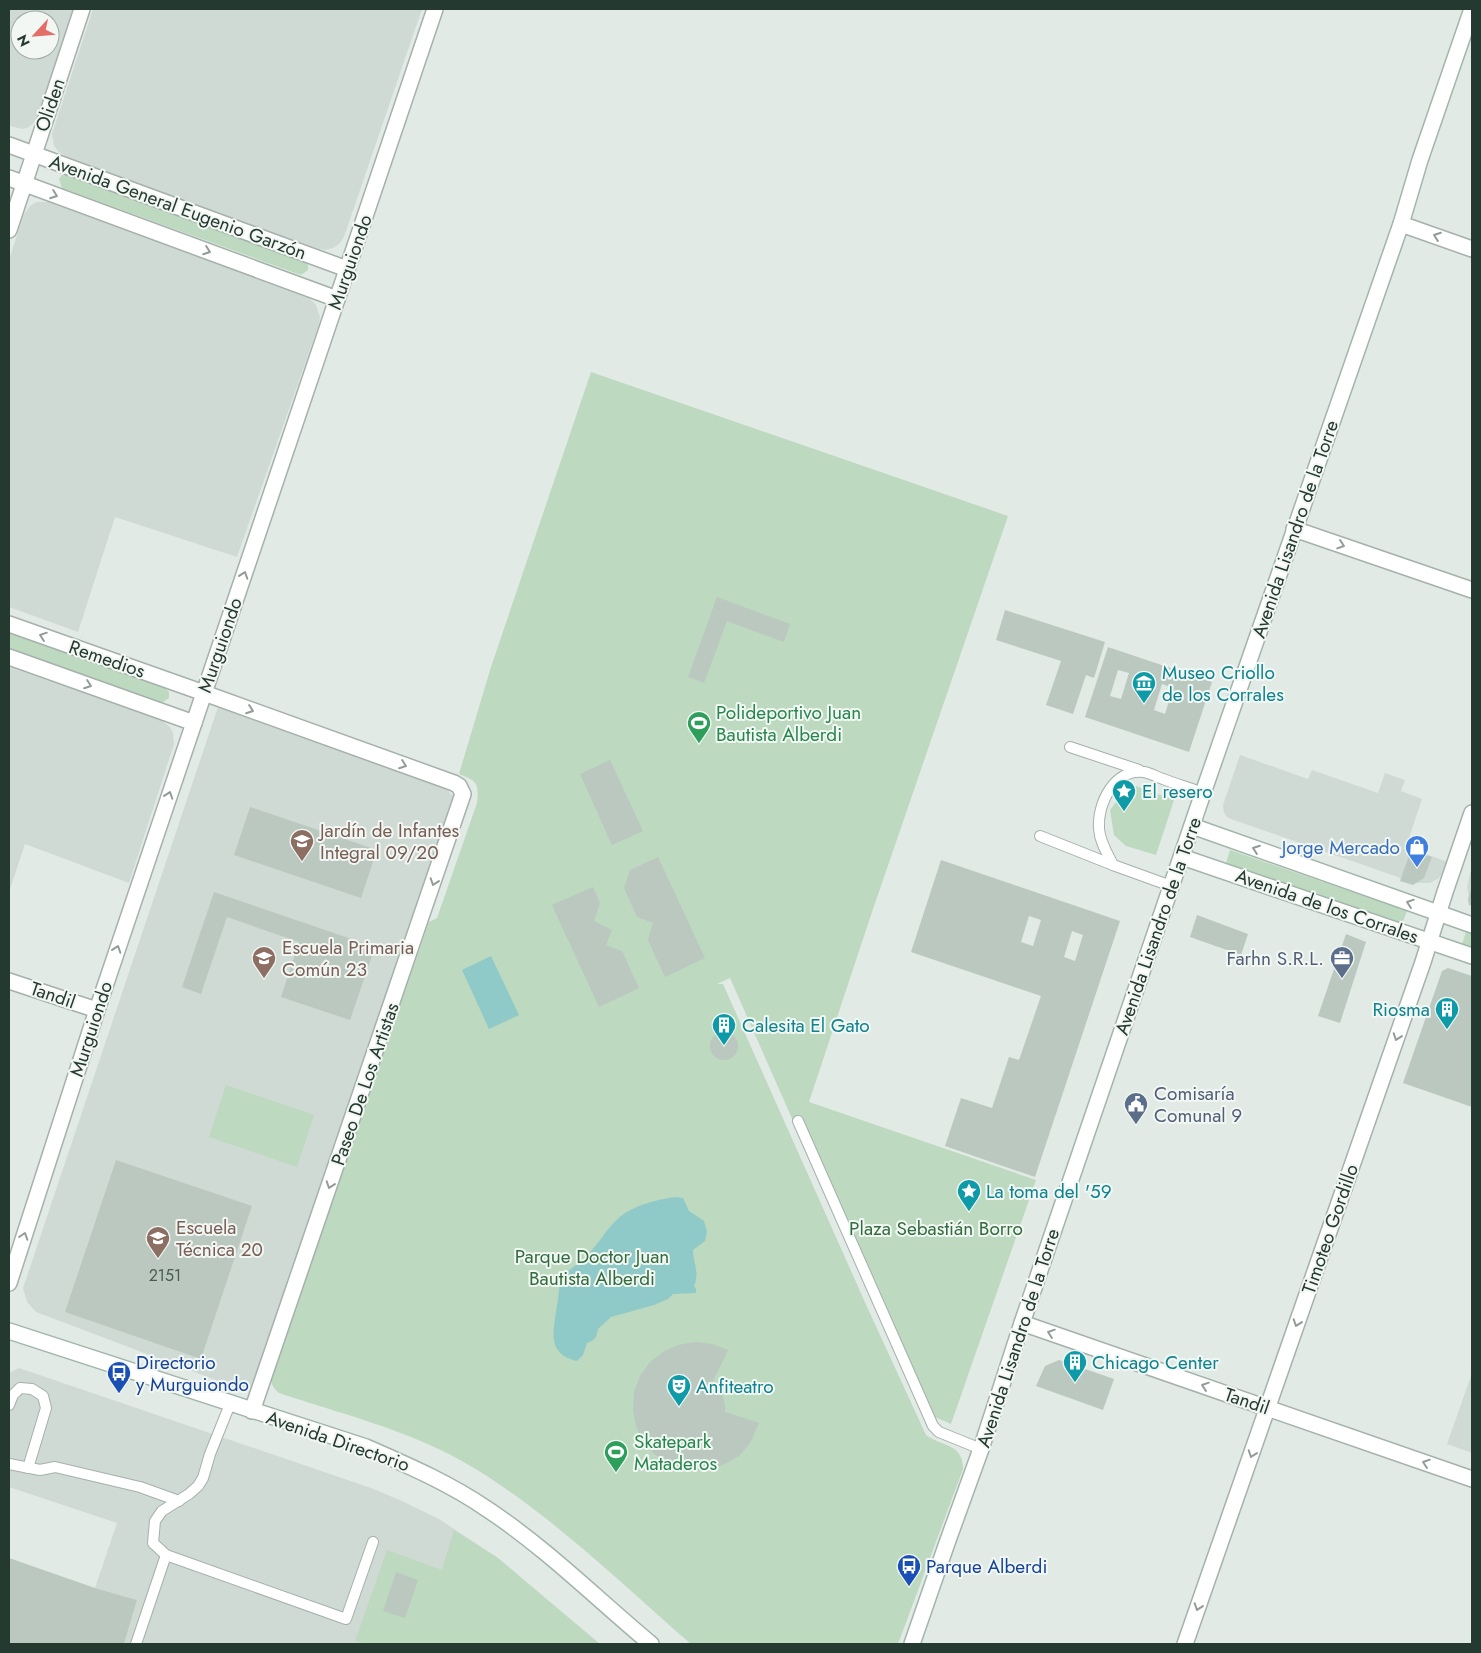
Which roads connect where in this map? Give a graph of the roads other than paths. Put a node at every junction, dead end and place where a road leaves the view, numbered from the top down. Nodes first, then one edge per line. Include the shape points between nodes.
1 (82, 9) edge
2 (435, 9) edge
3 (1472, 9) edge
4 (9, 145) edge
5 (34, 154) junction
6 (9, 178) edge
7 (24, 184) junction
8 (1401, 224) junction
9 (9, 230) edge
10 (1472, 249) edge
11 (347, 269) junction
12 (337, 299) junction
13 (1294, 529) junction
14 (1472, 590) edge
15 (9, 624) edge
16 (9, 657) edge
17 (204, 693) junction
18 (194, 723) junction
19 (1070, 747) dead end
20 (1144, 772) junction
21 (1203, 793) junction
22 (1472, 813) edge
23 (1192, 826) junction
24 (1040, 836) dead end
25 (1182, 857) junction
26 (1113, 865) junction
27 (1171, 886) junction
28 (1438, 913) junction
29 (1472, 924) edge
30 (1429, 941) junction
31 (1472, 956) edge
32 (9, 981) edge
33 (97, 1010) junction
34 (798, 1121) dead end
35 (9, 1283) edge
36 (1022, 1323) junction
37 (9, 1331) edge
38 (230, 1404) junction
39 (9, 1405) edge
40 (1268, 1408) junction
41 (252, 1412) junction
42 (981, 1449) junction
43 (9, 1464) edge
44 (28, 1468) junction
45 (1472, 1479) edge
46 (178, 1502) junction
47 (373, 1542) dead end
48 (166, 1554) junction
49 (136, 1644) edge
50 (651, 1644) edge
51 (912, 1644) edge
52 (1185, 1644) edge

1 - 5 street, Oliden
2 - 11 street, Murguiondo
3 - 8 street, Avenida Lisandro de la Torre
4 - 5 street, Avenida General Eugenio Garzón
5 - 7 street, Oliden
5 - 11 street, Avenida General Eugenio Garzón
6 - 7 street, Avenida General Eugenio Garzón
7 - 9 street, Oliden
7 -> 12 street, Avenida General Eugenio Garzón
10 -> 8 street
8 - 13 street, Avenida Lisandro de la Torre
11 - 12 street, Murguiondo
17 -> 12 street, Murguiondo
13 -> 14 street
13 - 21 street, Avenida Lisandro de la Torre
17 -> 15 street, Remedios
16 -> 18 street, Remedios
17 - 18 street, Murguiondo
17 -> 41 street, Paseo De Los Artistas via 454,783 460,786 463,794
33 -> 18 street, Murguiondo
19 - 20 lane
20 - 21 lane
20 - 26 lane via 1130,773 1118,779 1102,809 1101,840
21 - 23 street, Avenida Lisandro de la Torre
22 - 28 street, Timoteo Gordillo
23 - 25 street, Avenida Lisandro de la Torre
28 -> 23 street, Avenida de los Corrales
24 - 26 lane
25 - 27 street, Avenida Lisandro de la Torre
25 - 30 street, Avenida de los Corrales
26 - 27 lane
27 - 36 street, Avenida Lisandro de la Torre
28 - 29 street, Avenida de los Corrales
28 - 30 street, Timoteo Gordillo
30 - 31 street, Avenida de los Corrales
30 -> 40 street, Timoteo Gordillo
32 - 33 street, Tandil
35 -> 33 street, Murguiondo
34 - 42 lane via 928,1416 938,1432
40 -> 36 street, Tandil
36 - 42 street, Avenida Lisandro de la Torre
37 - 38 street, Avenida Directorio
38 - 41 street, Avenida Directorio
38 - 46 lane via 203,1478
39 - 44 lane via 20,1388 43,1396 46,1408
45 -> 40 street, Tandil
40 -> 52 street, Timoteo Gordillo
41 - 50 street, Avenida Directorio via 366,1447 423,1472 486,1508
42 - 51 street, Avenida Lisandro de la Torre
43 - 44 lane
44 - 46 lane via 55,1467 140,1487
46 - 48 lane via 162,1511 155,1521 154,1543
47 - 48 lane via 346,1619
48 - 49 lane

